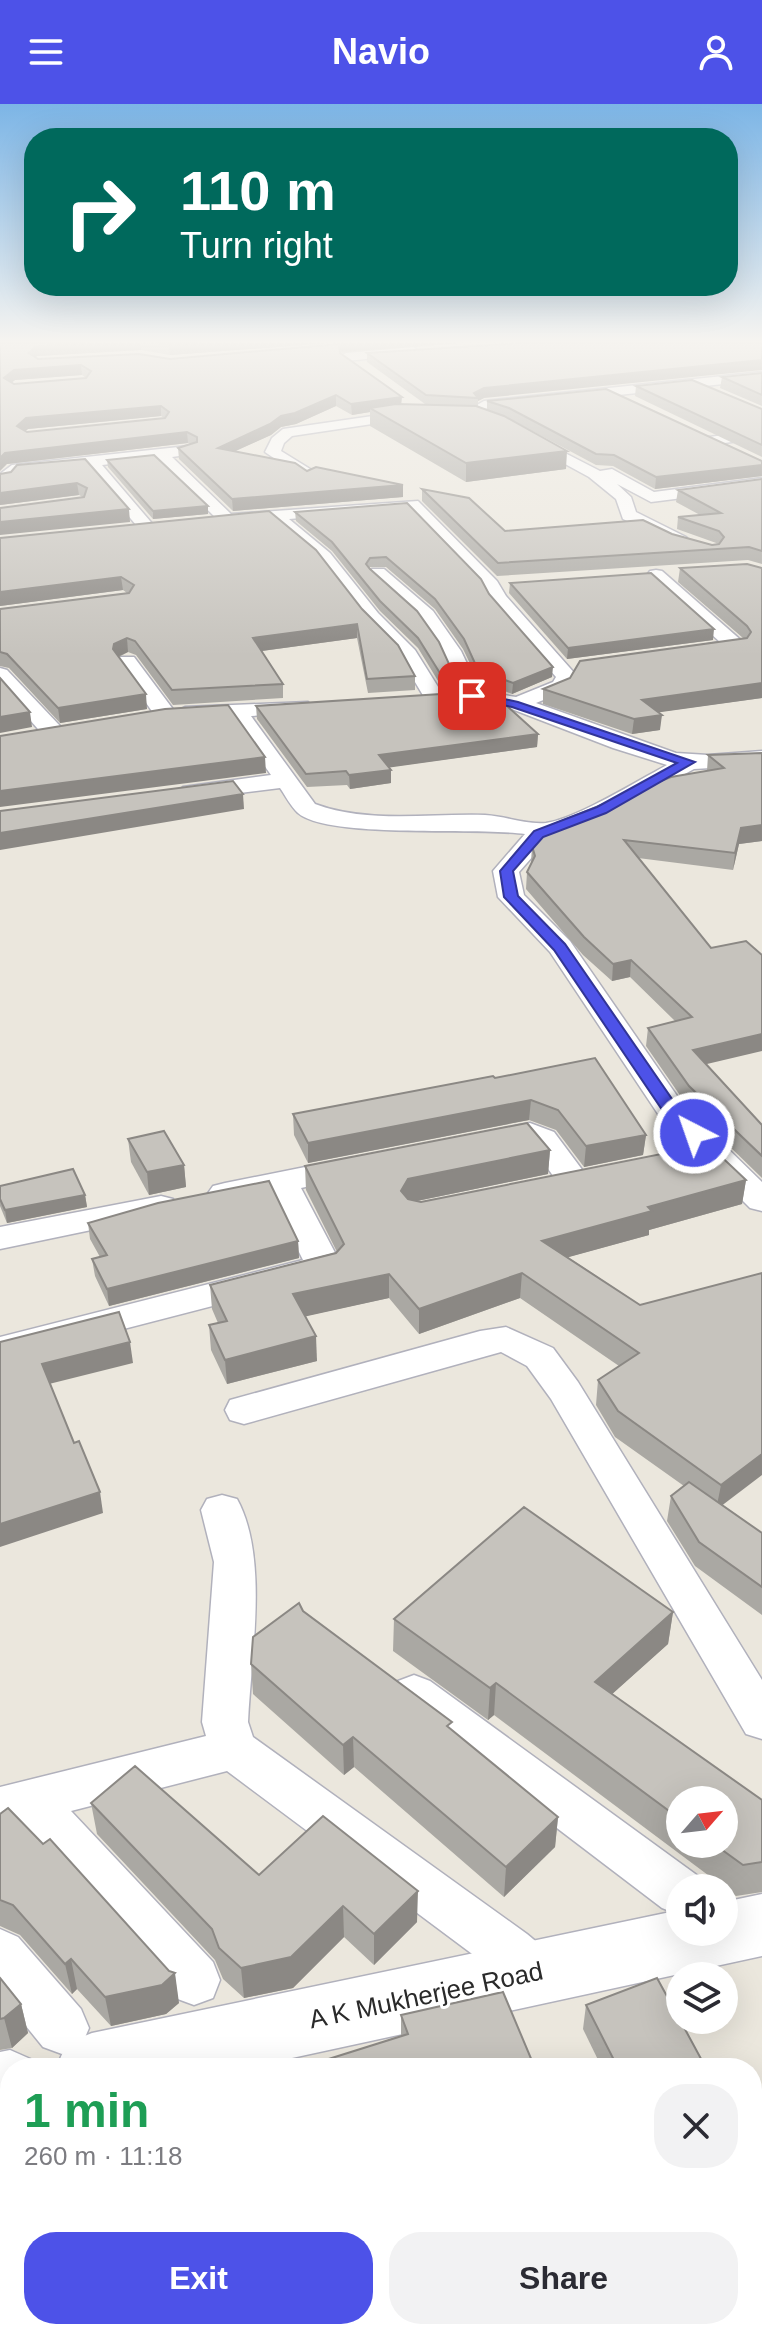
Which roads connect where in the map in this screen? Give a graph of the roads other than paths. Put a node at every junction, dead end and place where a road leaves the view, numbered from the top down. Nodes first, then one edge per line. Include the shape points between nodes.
1 (275, 447) edge
2 (545, 447) edge
3 (561, 447) edge
4 (723, 447) edge
5 (188, 451) edge
6 (736, 453) edge
7 (160, 454) junction
8 (90, 461) junction
9 (309, 475) edge
10 (0, 479) edge
11 (762, 483) edge
12 (274, 515) junction
13 (148, 528) edge
14 (700, 547) edge
15 (378, 573) edge
16 (687, 573) edge
17 (451, 651) junction
18 (408, 654) junction
19 (678, 654) edge
20 (127, 661) dead end
21 (590, 665) edge
22 (561, 669) junction
23 (0, 674) edge
24 (472, 696) junction
25 (434, 698) junction
26 (405, 700) edge
27 (514, 704) junction
28 (315, 706) edge
29 (236, 710) junction
30 (166, 715) junction
31 (141, 719) edge
32 (26, 737) edge
33 (762, 758) edge
34 (689, 762) junction
35 (286, 780) junction
36 (170, 795) edge
37 (547, 830) junction
38 (473, 1143) edge
39 (715, 1154) junction
40 (384, 1161) edge
41 (673, 1163) edge
42 (281, 1182) junction
43 (574, 1183) edge
44 (762, 1201) edge
45 (0, 1238) edge
46 (0, 1349) edge
47 (244, 1410) dead end
48 (222, 1510) dead end
49 (386, 1673) edge
50 (762, 1720) edge
51 (234, 1749) junction
52 (14, 1804) edge
53 (666, 1883) edge
54 (666, 1935) edge
55 (0, 1954) edge
56 (532, 1972) junction
57 (194, 1980) dead end
58 (77, 2048) edge
59 (239, 2052) edge

1 - 9 street via 273,452
2 - 14 street via 595,474 623,497 629,515
3 - 11 street via 651,497
4 - 6 street
5 - 7 street
7 - 8 street
7 - 12 street via 219,520
8 - 10 street via 12,470
8 - 13 street
12 - 18 street via 324,557
12 - 22 street via 412,504 499,584 498,598
15 - 17 street via 426,615
16 - 19 street via 649,576 736,646
17 - 18 street
17 - 24 street
18 - 25 street
20 - 30 street
21 - 22 street
22 - 27 street via 567,676 561,686
23 - 32 street via 60,731
24 - 25 street
24 - 27 street
25 - 26 street
27 - 34 street
28 - 29 street
29 - 30 street
29 - 35 street
30 - 31 street
33 - 34 street
34 - 37 street via 601,810
35 - 36 street
35 - 37 street via 307,809 318,815 489,822
37 - 39 street via 506,871 511,897 560,947 673,1113
38 - 43 street via 530,1133 543,1139
39 - 41 street
39 - 44 street
40 - 42 street
42 - 45 street
42 - 46 street via 324,1266
47 - 50 street via 480,1343 506,1339 540,1357
48 - 51 street via 235,1562 225,1722
49 - 53 street
51 - 52 street
51 - 56 street
52 - 57 street
54 - 56 street, A K Mukherjee Road
55 - 58 street
56 - 59 street, A K Mukherjee Road
58 - 59 street, A K Mukherjee Road

